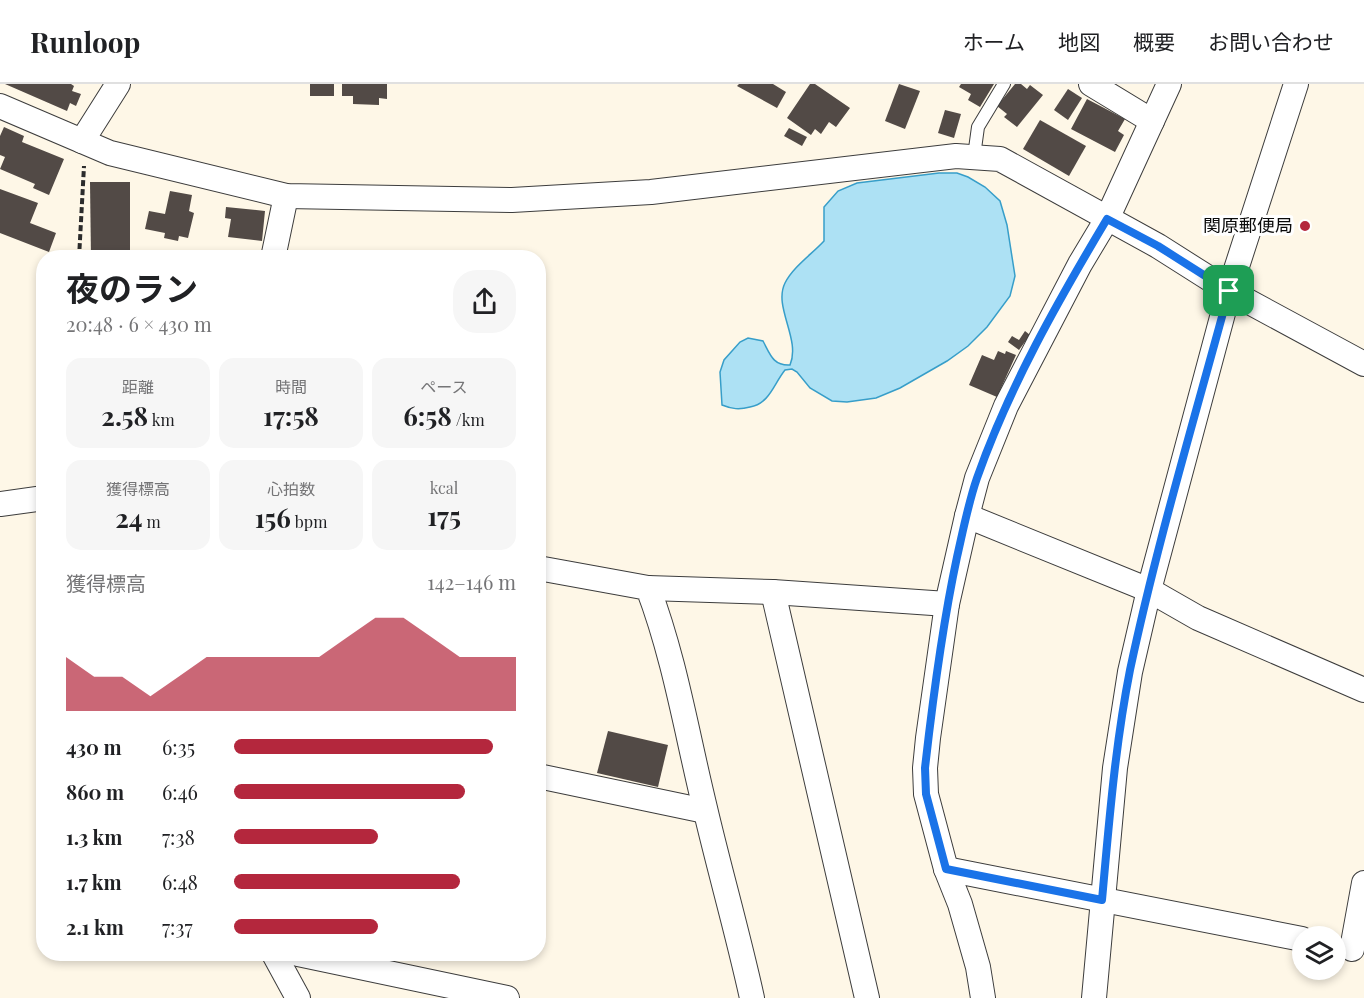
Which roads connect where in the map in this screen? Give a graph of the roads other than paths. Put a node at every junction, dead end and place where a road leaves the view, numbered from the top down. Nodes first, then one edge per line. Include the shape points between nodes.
1 (118, 84) edge
2 (1004, 84) edge
3 (1091, 84) edge
4 (1169, 84) edge
5 (1296, 84) edge
6 (0, 106) edge
7 (1152, 122) junction
8 (82, 141) junction
9 (974, 156) junction
10 (286, 196) junction
11 (1107, 219) junction
12 (275, 250) edge
13 (1229, 291) junction
14 (1364, 363) edge
15 (36, 499) edge
16 (0, 504) edge
17 (967, 516) junction
18 (546, 569) edge
19 (648, 588) junction
20 (1149, 590) junction
21 (773, 592) junction
22 (947, 604) junction
23 (1364, 690) edge
24 (546, 778) edge
25 (705, 811) junction
26 (946, 869) junction
27 (1364, 883) edge
28 (1102, 900) junction
29 (1292, 937) edge
30 (1350, 949) edge
31 (278, 961) edge
32 (331, 961) edge
33 (298, 998) edge
34 (507, 998) edge
35 (752, 998) edge
36 (867, 998) edge
37 (983, 998) edge
38 (1094, 998) edge

1 - 8 street
2 - 9 lane via 978,127
3 - 7 street
4 - 7 street
5 - 13 street
6 - 8 street
7 - 11 street
8 - 10 street via 110,153
9 - 10 street via 651,192 512,200
9 - 11 street via 1000,159
10 - 12 street
11 - 13 street
11 - 17 street via 1006,406 977,478
13 - 14 street
13 - 20 street
15 - 16 street
17 - 20 street
17 - 22 street
18 - 19 street
19 - 21 street
19 - 25 street via 669,652
20 - 23 street via 1198,618
20 - 28 street via 1130,672 1115,768
21 - 22 street
21 - 36 street
22 - 26 street via 925,768 926,794
24 - 25 street
25 - 35 street
26 - 28 street
26 - 37 street via 960,904
27 - 30 street
28 - 29 street
28 - 38 street
31 - 33 street
32 - 34 street

